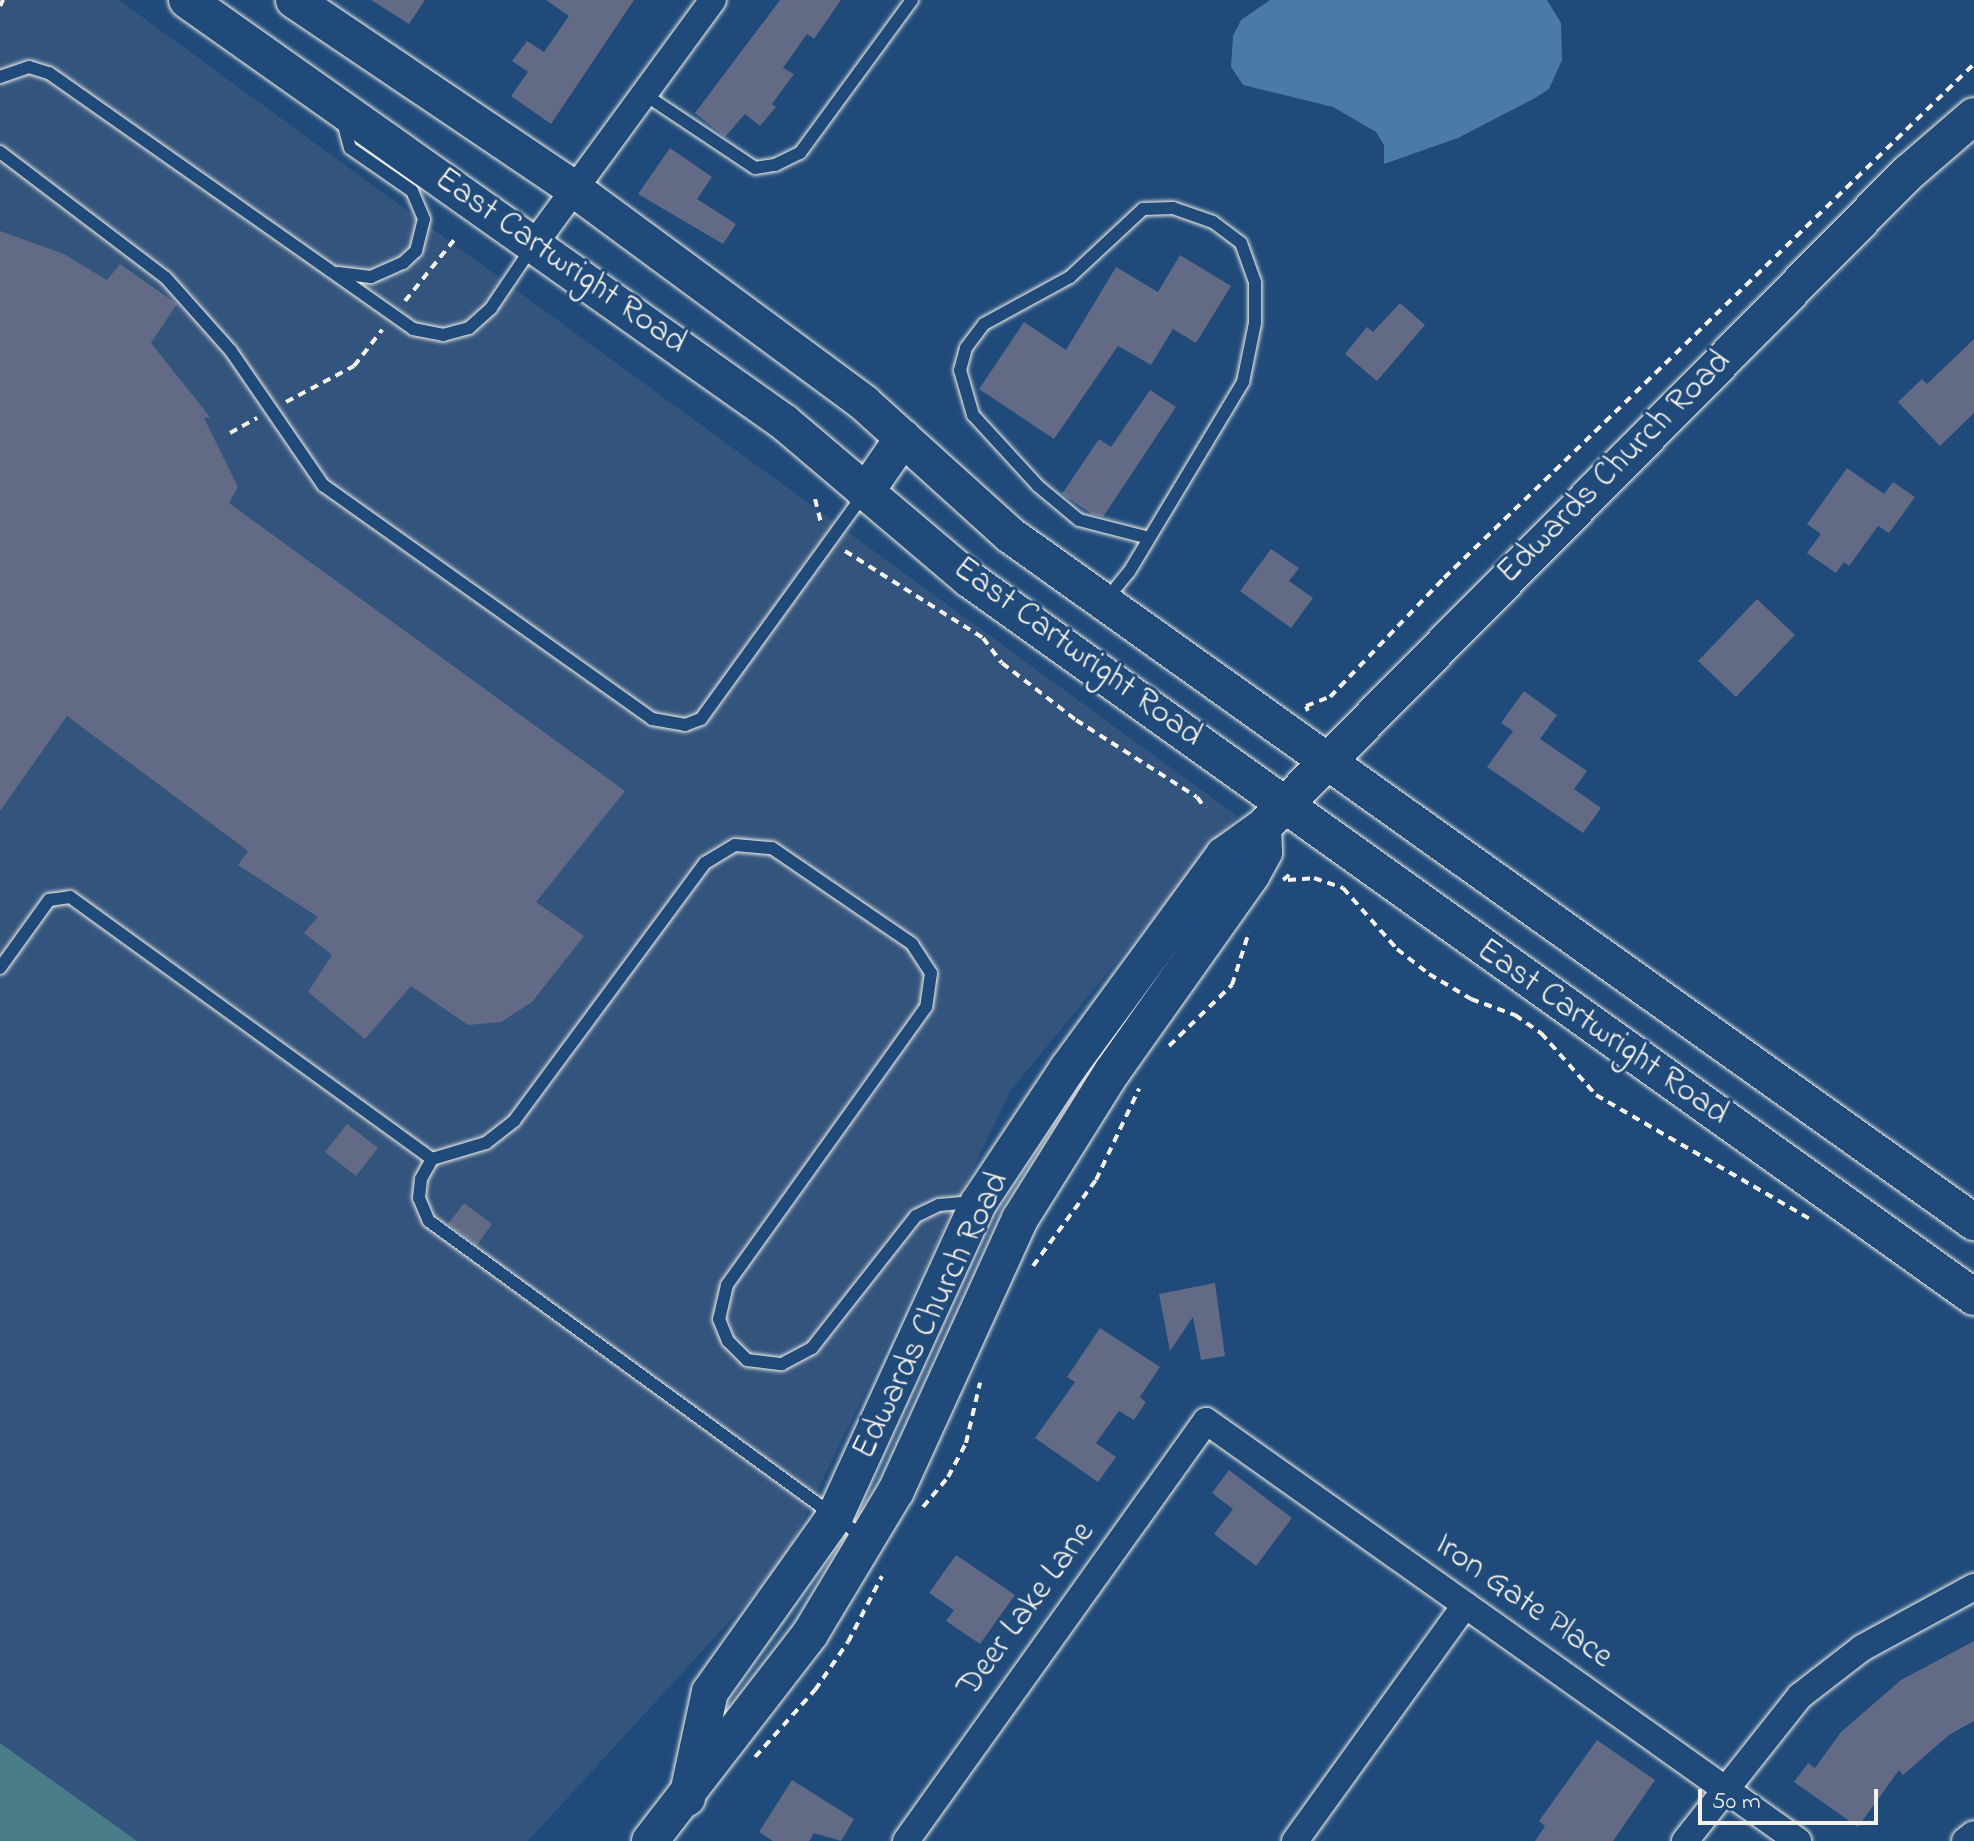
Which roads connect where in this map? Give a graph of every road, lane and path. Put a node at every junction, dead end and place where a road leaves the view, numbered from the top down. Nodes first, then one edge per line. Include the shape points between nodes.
1 (3, 0) edge
2 (187, 0) edge
3 (294, 0) edge
4 (713, 0) edge
5 (912, 0) edge
6 (0, 6) edge
7 (1974, 64) edge
8 (0, 77) edge
9 (644, 94) junction
10 (339, 106) junction
11 (1974, 116) edge
12 (0, 152) edge
13 (574, 189) junction
14 (454, 240) dead end
15 (535, 243) junction
16 (328, 270) junction
17 (393, 316) junction
18 (270, 410) junction
19 (230, 433) dead end
20 (903, 438) junction
21 (865, 493) junction
22 (815, 499) dead end
23 (833, 538) junction
24 (1149, 538) junction
25 (1104, 602) junction
26 (1310, 714) dead end
27 (1326, 762) junction
28 (1205, 808) dead end
29 (1274, 814) junction
30 (1293, 872) dead end
31 (1287, 880) junction
32 (1276, 882) dead end
33 (1251, 926) dead end
34 (0, 968) edge
35 (1160, 1057) dead end
36 (1146, 1076) dead end
37 (432, 1159) junction
38 (979, 1202) junction
39 (1974, 1222) edge
40 (1819, 1224) dead end
41 (1026, 1277) dead end
42 (1974, 1297) edge
43 (982, 1378) dead end
44 (1206, 1421) joint
45 (918, 1514) dead end
46 (835, 1516) junction
47 (877, 1552) junction
48 (1974, 1587) edge
49 (1465, 1605) junction
50 (744, 1769) dead end
51 (1723, 1788) junction
52 (687, 1798) junction
53 (1974, 1834) edge
54 (650, 1841) edge
55 (906, 1841) edge
56 (1295, 1841) edge
57 (1685, 1841) edge
58 (1798, 1841) edge
59 (1965, 1841) edge

1 - 6 path
2 - 10 main road, East Cartwright Road
3 - 13 main road, East Cartwright Road
4 - 9 street
5 - 9 lane via 800,153 775,165 755,168
7 - 26 path via 1455,567 1330,697 1306,706
8 - 16 lane via 29,67 49,73
9 - 13 street
10 - 15 main road, East Cartwright Road
10 - 16 lane via 350,148 412,191 424,219 416,251 387,273 353,277
11 - 27 main road, Edwards Church Road via 1908,173
12 - 18 lane via 166,278 231,351
13 - 15 street
13 - 20 main road, East Cartwright Road via 864,403
14 - 17 path
15 - 17 lane via 491,308 469,328 443,335 413,329
15 - 21 main road, East Cartwright Road via 785,423
16 - 17 lane
17 - 18 path via 354,366
18 - 19 path
18 - 23 lane via 323,485 652,719 685,725 701,719
20 - 21 main road
20 - 25 main road, East Cartwright Road via 1010,535
21 - 23 lane
21 - 29 main road, East Cartwright Road
22 - 23 path via 819,520
23 - 28 path via 852,558 983,638 1002,663 1076,720 1197,797
24 - 24 lane via 1243,382 1255,323 1255,282 1241,243 1213,222 1173,208 1143,209 1070,277 984,324 966,348 960,370 973,415 1038,486 1079,520
24 - 25 lane
25 - 27 main road, East Cartwright Road
27 - 29 main road, Edwards Church Road
27 - 39 main road, East Cartwright Road
29 - 38 main road, Edwards Church Road via 1224,855 1068,1068
29 - 42 main road, East Cartwright Road
29 - 47 main road, Edwards Church Road via 1252,874 1112,1072 1020,1219 896,1491
30 - 31 path
31 - 32 path
31 - 40 path via 1314,878 1343,888 1397,949 1429,974 1541,1033 1596,1095
33 - 35 path via 1232,985
34 - 37 lane via 49,900 70,897
36 - 41 path via 1096,1180
37 - 38 lane via 486,1143 514,1121 705,863 735,845 772,848 912,944 931,973 926,1007 727,1285 719,1319 728,1341 747,1360 782,1364 812,1348 916,1216 939,1205
37 - 46 lane via 421,1179 419,1198 429,1221
38 - 46 main road, Edwards Church Road
43 - 45 path via 966,1443 948,1477
44 - 49 street, Iron Gate Place
44 - 55 street, Deer Lake Lane
46 - 47 lane
46 - 52 main road, Edwards Church Road via 710,1692
47 - 50 path via 848,1642 815,1690
47 - 52 main road, Edwards Church Road
48 - 51 street via 1862,1648 1800,1696
49 - 51 street, Iron Gate Place
49 - 56 street
51 - 57 street
51 - 58 street, Iron Gate Place
52 - 54 main road, Edwards Church Road
53 - 59 street

